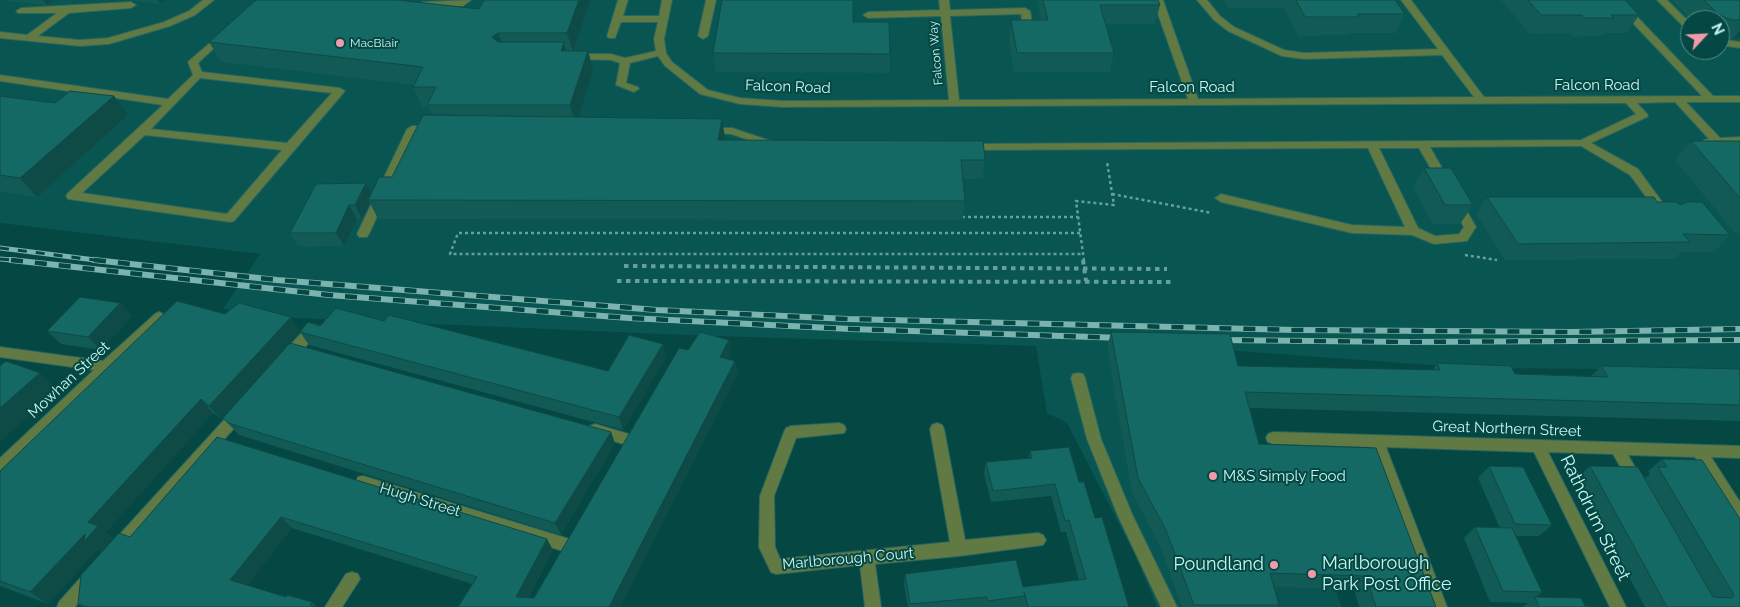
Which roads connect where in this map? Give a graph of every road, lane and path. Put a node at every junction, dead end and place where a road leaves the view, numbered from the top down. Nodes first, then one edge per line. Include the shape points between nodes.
1 (209, 0) edge
2 (466, 0) edge
3 (623, 0) edge
4 (667, 0) edge
5 (711, 0) edge
6 (944, 0) edge
7 (1158, 0) edge
8 (1202, 0) edge
9 (1406, 0) edge
10 (1616, 0) edge
11 (1662, 0) edge
12 (130, 5) dead end
13 (408, 6) edge
14 (67, 10) junction
15 (21, 11) dead end
16 (868, 14) dead end
17 (946, 14) junction
18 (663, 18) junction
19 (1680, 18) edge
20 (618, 19) junction
21 (232, 27) edge
22 (1028, 28) edge
23 (0, 35) edge
24 (612, 36) dead end
25 (703, 36) dead end
26 (29, 38) junction
27 (1445, 52) junction
28 (661, 53) junction
29 (563, 57) edge
30 (626, 61) junction
31 (198, 75) junction
32 (0, 78) edge
33 (634, 89) dead end
34 (1710, 99) junction
35 (1740, 99) edge
36 (1481, 100) junction
37 (1678, 100) junction
38 (1630, 101) junction
39 (1194, 102) junction
40 (172, 103) junction
41 (954, 103) junction
42 (442, 130) edge
43 (144, 131) junction
44 (692, 131) edge
45 (1716, 140) junction
46 (1740, 140) edge
47 (1584, 142) junction
48 (1372, 145) junction
49 (1423, 145) junction
50 (1696, 145) edge
51 (784, 146) edge
52 (1104, 146) junction
53 (290, 147) junction
54 (958, 147) edge
55 (1221, 198) dead end
56 (1666, 216) edge
57 (962, 217) edge
58 (1078, 217) junction
59 (1413, 232) junction
60 (1080, 233) junction
61 (363, 234) dead end
62 (1082, 254) junction
63 (624, 266) dead end
64 (1084, 267) junction
65 (1167, 269) dead end
66 (617, 281) dead end
67 (1086, 281) junction
68 (1171, 282) dead end
69 (160, 317) edge
70 (313, 329) edge
71 (296, 348) junction
72 (0, 352) edge
73 (315, 353) edge
74 (107, 367) junction
75 (276, 370) edge
76 (1078, 378) dead end
77 (250, 400) edge
78 (580, 426) edge
79 (840, 429) dead end
80 (937, 429) dead end
81 (217, 437) junction
82 (1273, 438) dead end
83 (1377, 442) junction
84 (236, 443) edge
85 (1538, 446) junction
86 (1617, 449) junction
87 (1699, 451) junction
88 (1740, 452) edge
89 (618, 455) edge
90 (0, 467) edge
91 (349, 478) edge
92 (1641, 490) edge
93 (1740, 515) edge
94 (576, 528) edge
95 (1038, 540) dead end
96 (566, 544) junction
97 (959, 548) junction
98 (867, 558) junction
99 (558, 560) edge
100 (352, 580) dead end
101 (64, 607) edge
102 (333, 607) edge
103 (873, 607) edge
104 (1169, 607) edge
105 (1440, 607) edge
106 (1618, 607) edge

1 - 26 street via 192,13 167,24 109,40 80,43
2 - 13 street via 463,3
3 - 20 street
4 - 18 street
5 - 25 street
6 - 17 street, Falcon Way
7 - 39 street
8 - 27 street via 1231,29 1282,53 1304,56
9 - 27 street
10 - 34 street
11 - 19 street
12 - 14 street
14 - 15 street
14 - 26 street
16 - 17 street
17 - 22 street via 1025,11
17 - 41 street, Falcon Way
18 - 20 street
18 - 28 street via 659,39
20 - 24 street
21 - 31 street via 193,62
23 - 26 street
27 - 36 street
28 - 30 street
28 - 41 street, Falcon Road via 668,64 704,92 740,101 783,104
29 - 30 street via 611,57
30 - 33 street via 621,85
31 - 40 street
31 - 53 street via 340,92
32 - 40 street
34 - 35 street, Falcon Road
34 - 37 street, Falcon Road
36 - 38 street, Falcon Road
36 - 39 street, Falcon Road
37 - 38 street, Falcon Road
37 - 45 street
38 - 47 street via 1643,115
39 - 41 street, Falcon Road
40 - 43 street
42 - 61 street via 412,129
43 - 53 street
43 - 53 street via 72,196 230,218
44 - 51 street via 732,131 774,146
45 - 46 street
45 - 50 street
47 - 49 street
47 - 56 street via 1634,172
48 - 49 street
48 - 52 street
48 - 59 street
49 - 59 street via 1470,227 1464,238 1434,240
52 - 54 street
52 - 58 path via 1114,205 1076,201
55 - 59 street via 1352,229
57 - 58 path
58 - 60 path
60 - 62 path
60 - 62 path via 458,233 450,254
62 - 64 path
63 - 64 path
64 - 65 path
64 - 67 path
66 - 67 path
67 - 68 path
69 - 74 street, Mowhan Street
70 - 71 street
71 - 73 street
71 - 75 street
72 - 74 street
74 - 90 street, Mowhan Street
76 - 104 street via 1094,440 1125,516
77 - 81 street
78 - 89 street via 630,434
79 - 98 street, Marlborough Court via 791,432 768,496 767,547 776,567
80 - 97 street
81 - 84 street
81 - 101 street
82 - 83 street, Great Northern Street
83 - 85 street, Great Northern Street
83 - 105 street
85 - 86 street, Great Northern Street
85 - 106 street, Rathdrum Street
86 - 87 street, Great Northern Street
86 - 92 street
87 - 88 street, Great Northern Street
87 - 93 street
91 - 96 street, Hugh Street
94 - 96 street
95 - 97 street, Marlborough Court
96 - 99 street
97 - 98 street, Marlborough Court
98 - 103 street
100 - 102 street

